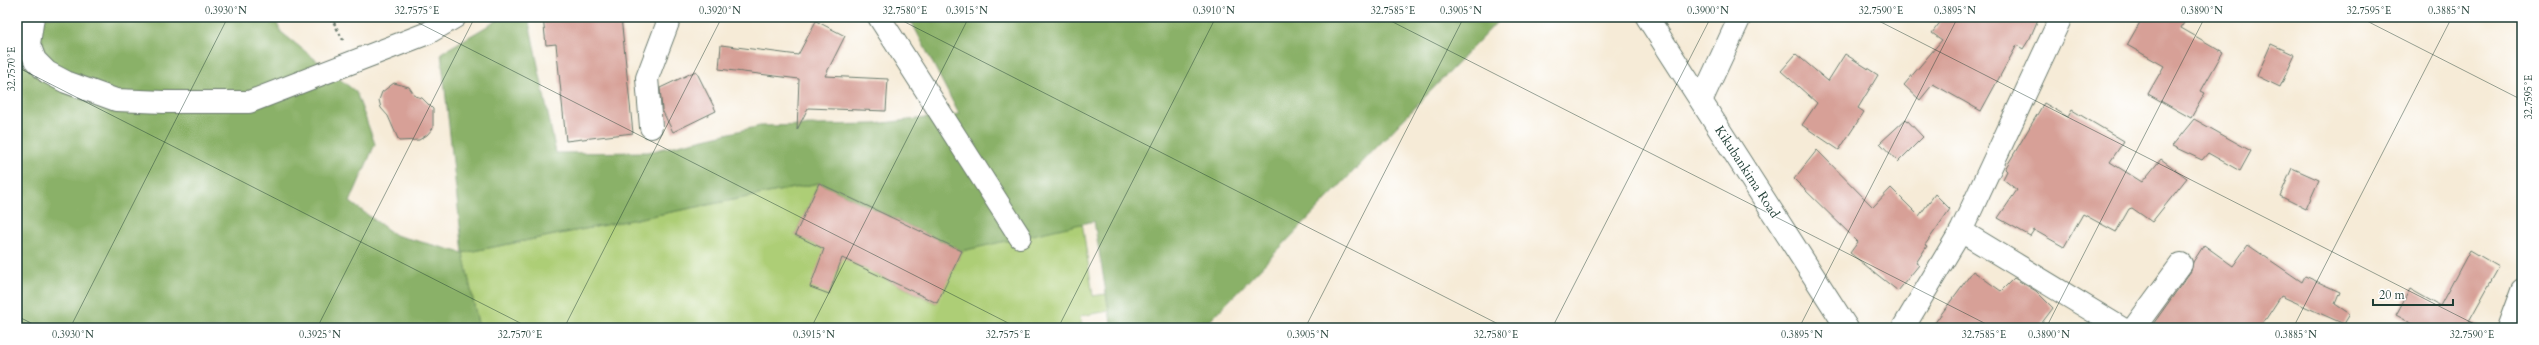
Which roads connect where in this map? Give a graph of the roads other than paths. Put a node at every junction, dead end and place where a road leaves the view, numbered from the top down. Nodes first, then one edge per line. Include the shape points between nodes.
1 (33, 17) edge
2 (455, 17) edge
3 (670, 17) edge
4 (879, 17) edge
5 (1647, 17) edge
6 (1740, 17) edge
7 (2061, 17) edge
8 (1701, 101) junction
9 (651, 127) dead end
10 (1961, 232) junction
11 (1020, 237) dead end
12 (2181, 264) dead end
13 (2522, 290) edge
14 (1847, 328) edge
15 (1903, 328) edge
16 (2121, 328) edge
17 (2134, 328) edge
18 (2508, 328) edge

1 - 2 street via 29,44 35,60 47,72 66,82 116,100 249,102 428,33
3 - 9 street via 647,78
4 - 11 street
5 - 8 street, Kikubankima Road
6 - 8 street
7 - 10 street
8 - 14 street, Kikubankima Road
10 - 15 street
10 - 16 street
12 - 17 street
13 - 18 street

